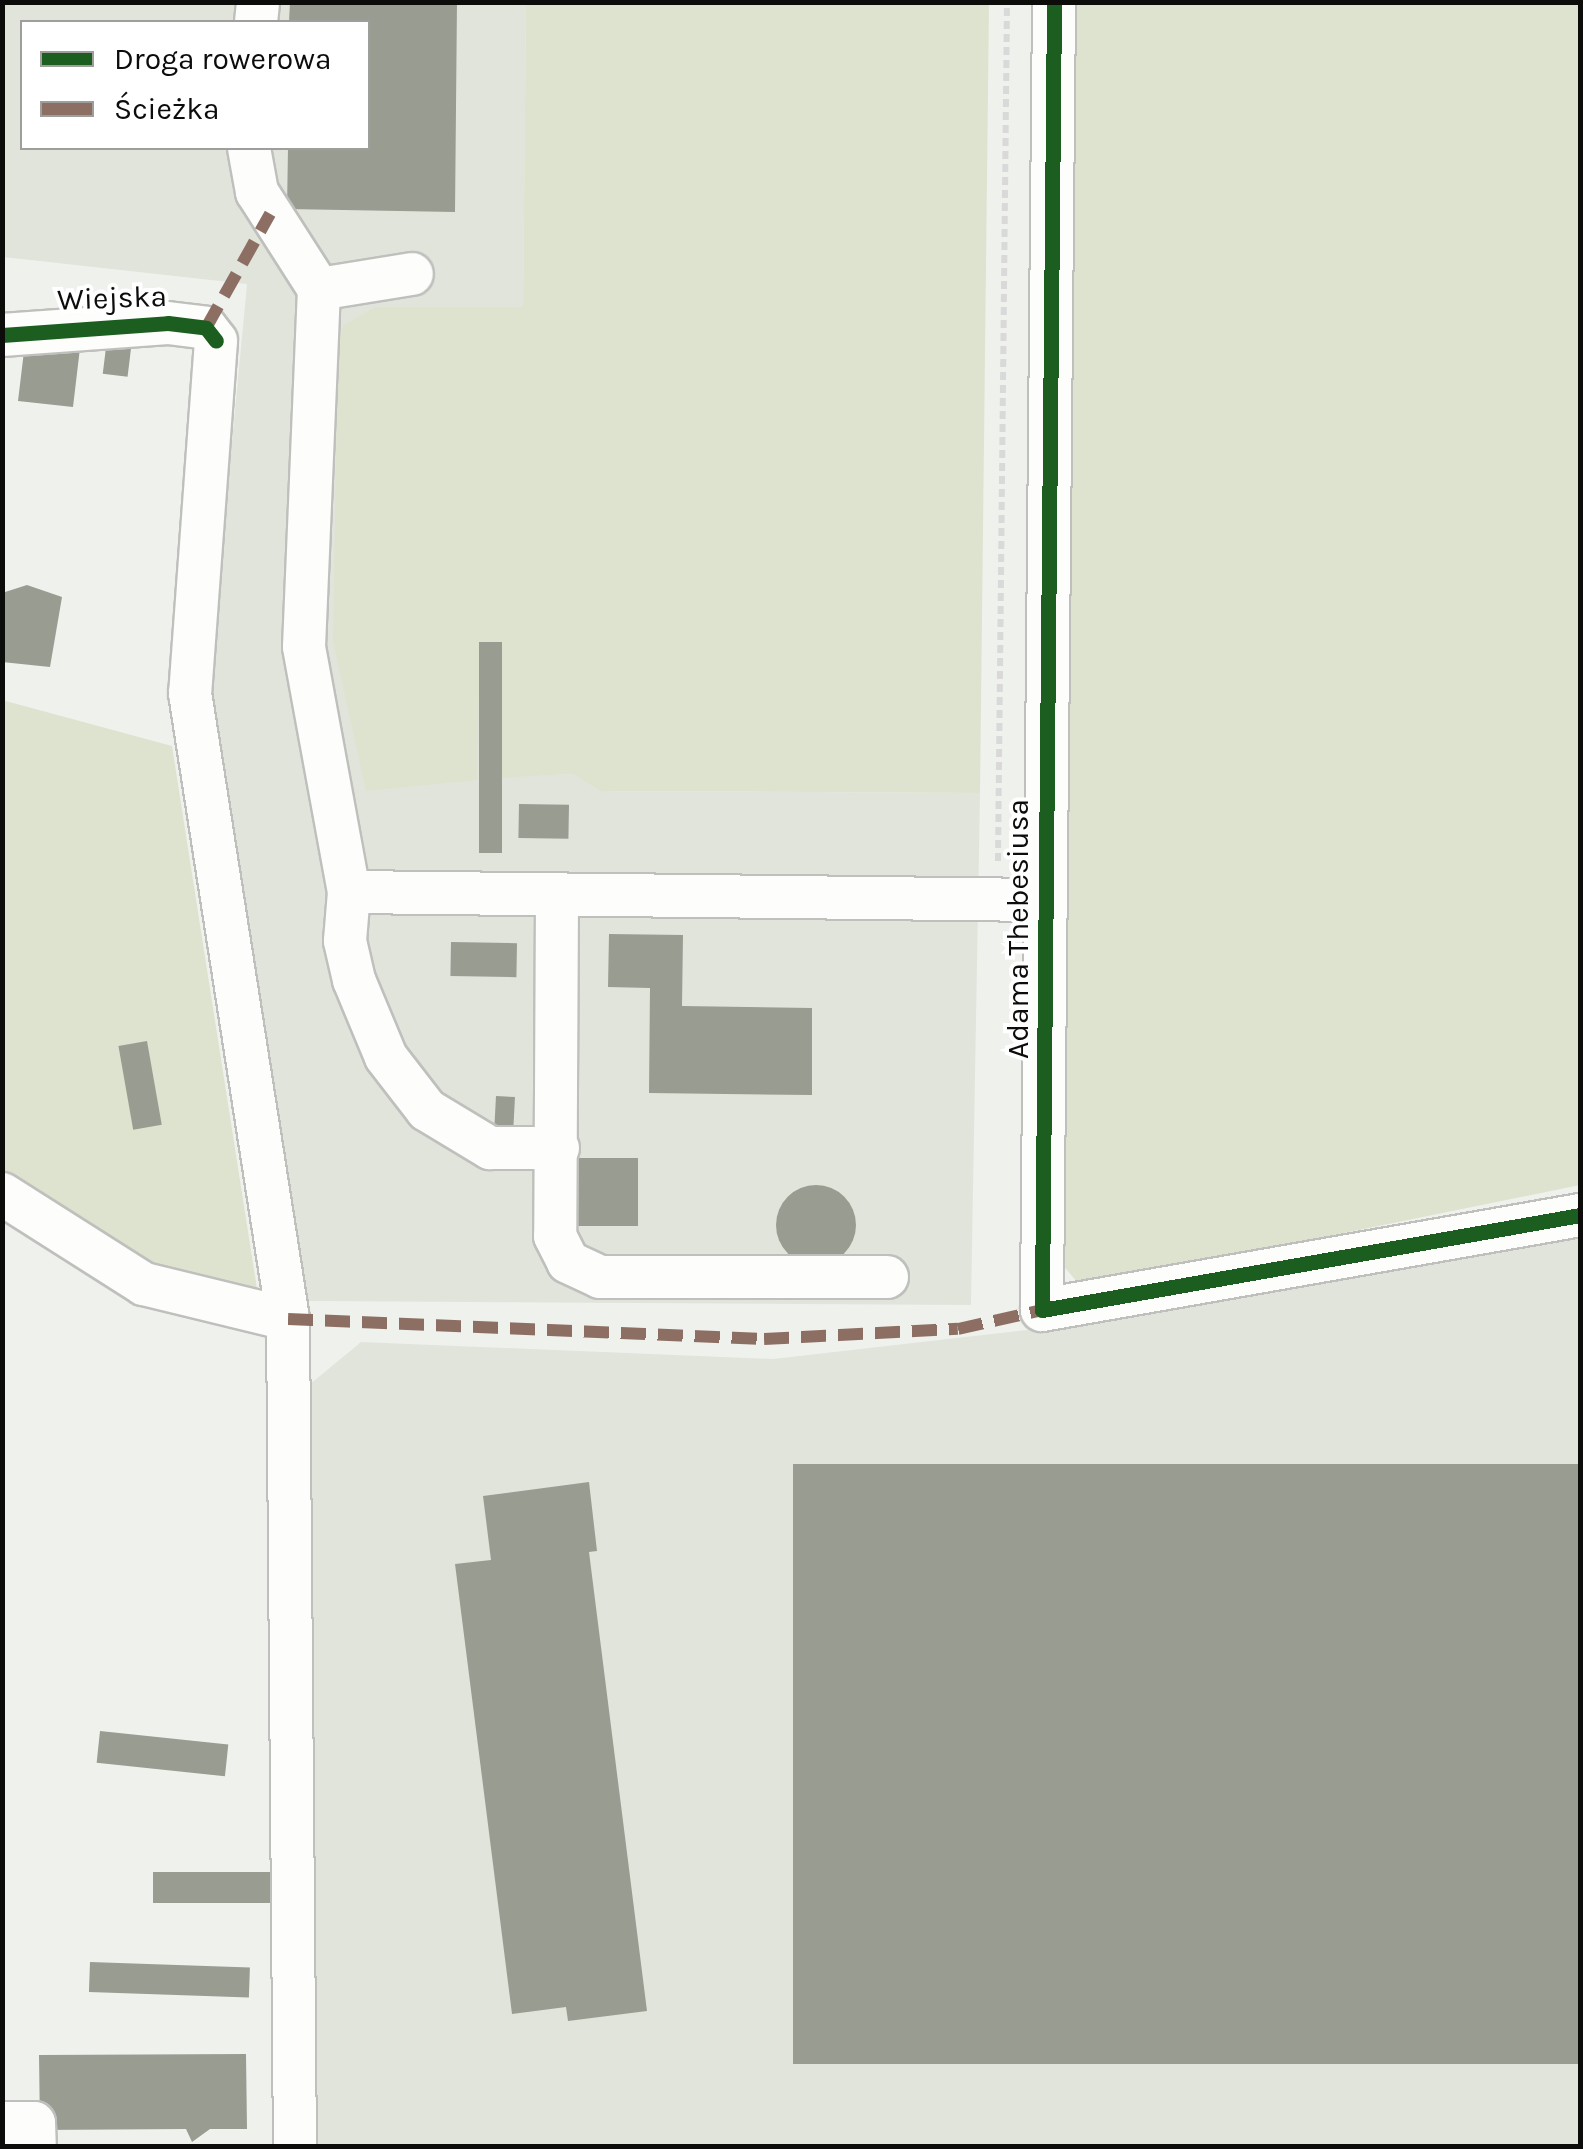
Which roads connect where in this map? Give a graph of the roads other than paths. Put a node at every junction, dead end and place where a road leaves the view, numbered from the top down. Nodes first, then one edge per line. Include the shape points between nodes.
1 (1054, 2) edge
2 (248, 150) edge
3 (412, 274) dead end
4 (319, 290) junction
5 (2, 335) edge
6 (349, 892) junction
7 (557, 898) junction
8 (1046, 900) junction
9 (558, 1148) junction
10 (2, 1194) edge
11 (1580, 1215) edge
12 (887, 1277) dead end
13 (288, 1319) junction
14 (2, 2123) edge
15 (35, 2146) edge
16 (295, 2146) edge

1 - 8 street, Adama Thebesiusa
2 - 4 street via 257,192
3 - 4 street
4 - 6 street via 304,647
5 - 13 street, Wiejska via 168,323 206,328 216,341 190,693 194,760
6 - 7 street
6 - 9 street via 345,942 354,980 386,1057 427,1110 490,1148
7 - 8 street
7 - 9 street
8 - 11 street, Adama Thebesiusa via 1042,1310
9 - 12 street via 558,1251 584,1272
10 - 13 street via 144,1284
13 - 16 street
14 - 15 street via 34,2122

